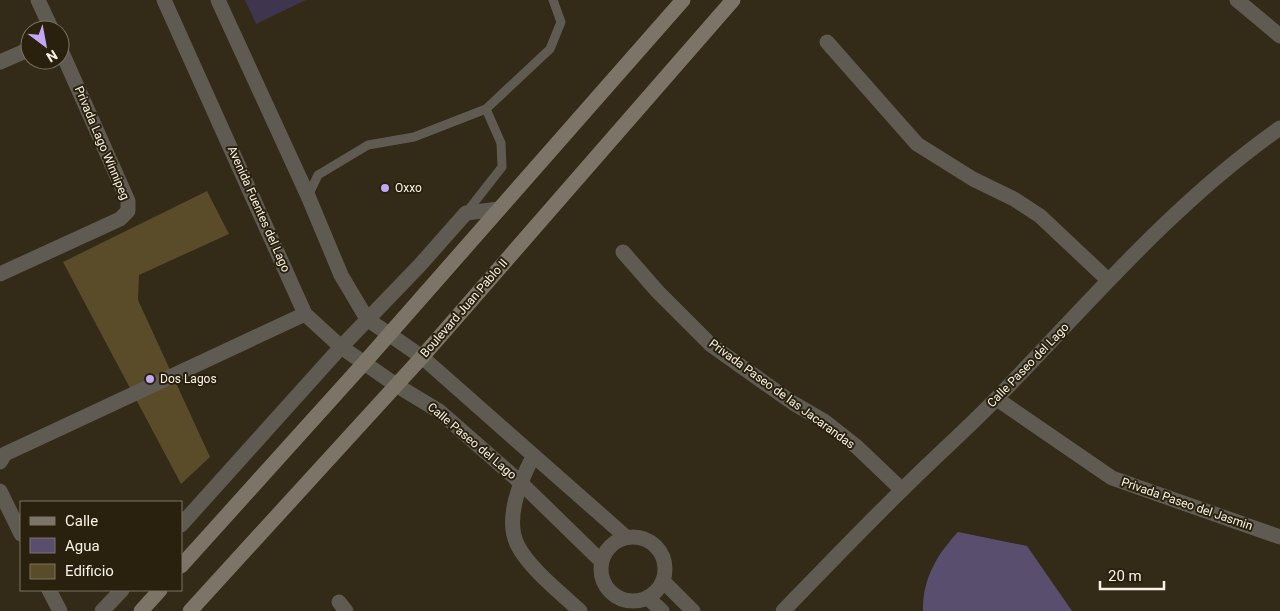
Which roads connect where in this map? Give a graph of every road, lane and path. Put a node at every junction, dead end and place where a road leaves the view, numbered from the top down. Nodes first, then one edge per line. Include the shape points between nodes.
1 (38, 0) edge
2 (164, 0) edge
3 (218, 0) edge
4 (553, 0) edge
5 (683, 0) edge
6 (733, 0) edge
7 (1237, 0) edge
8 (47, 20) edge
9 (1280, 36) edge
10 (827, 42) dead end
11 (20, 53) edge
12 (0, 62) edge
13 (70, 70) edge
14 (486, 109) junction
15 (1280, 128) edge
16 (308, 196) junction
17 (499, 209) junction
18 (466, 213) junction
19 (623, 252) dead end
20 (0, 274) edge
21 (1108, 280) junction
22 (305, 314) junction
23 (367, 319) junction
24 (388, 334) junction
25 (340, 347) junction
26 (422, 358) junction
27 (364, 363) junction
28 (396, 385) junction
29 (997, 399) junction
30 (533, 457) junction
31 (0, 462) edge
32 (521, 483) junction
33 (902, 490) junction
34 (0, 491) edge
35 (182, 524) edge
36 (20, 532) edge
37 (1280, 536) edge
38 (626, 537) junction
39 (601, 561) junction
40 (182, 565) edge
41 (663, 580) junction
42 (50, 591) edge
43 (121, 591) edge
44 (159, 591) edge
45 (648, 598) junction
46 (60, 611) edge
47 (102, 611) edge
48 (141, 611) edge
49 (190, 611) edge
50 (580, 611) edge
51 (662, 611) edge
52 (693, 611) edge
53 (783, 611) edge

1 - 8 street
2 - 22 street, Avenida Fuentes del Lago
3 - 16 street
4 - 14 lane via 561,22 550,48
5 - 17 main road
6 - 26 main road, Boulevard Juan Pablo II
7 - 9 street
10 - 21 street via 917,144 1040,216
11 - 12 street
13 - 20 street, Privada Lago Winnipeg via 128,201 128,211 120,219
14 - 16 lane via 414,136 368,145 318,175
14 - 18 lane via 501,143 502,167
15 - 21 street, Calle Paseo del Lago via 1210,183
16 - 23 street via 341,275
17 - 18 street
17 - 24 main road
18 - 23 street
19 - 33 street, Privada Paseo de las Jacarandas via 711,345 824,421 858,447
21 - 29 street, Calle Paseo del Lago
22 - 25 street, Avenida Fuentes del Lago
22 - 31 street via 5,454
23 - 24 street
23 - 25 street
24 - 26 street
24 - 27 main road
25 - 27 street, Avenida Fuentes del Lago
25 - 35 street
26 - 28 main road, Boulevard Juan Pablo II
26 - 30 street
27 - 28 street, Avenida Fuentes del Lago
27 - 40 main road
28 - 32 street, Calle Paseo del Lago via 439,411
28 - 49 main road, Boulevard Juan Pablo II
29 - 33 street, Calle Paseo del Lago
29 - 37 street, Privada Paseo del Jasmin via 1112,478
30 - 32 street, Calle Paseo del Lago
30 - 38 street
32 - 39 street, Calle Paseo del Lago
32 - 50 street, Calle Paseo del Lago via 514,511 517,545
33 - 53 street, Calle Paseo del Lago
34 - 36 street
38 - 39 street via 606,550
38 - 41 street via 638,536 658,548 666,569
39 - 45 street via 602,580 612,595 630,602
41 - 45 street
41 - 52 street
42 - 46 street
43 - 47 street
44 - 48 main road
45 - 51 street

